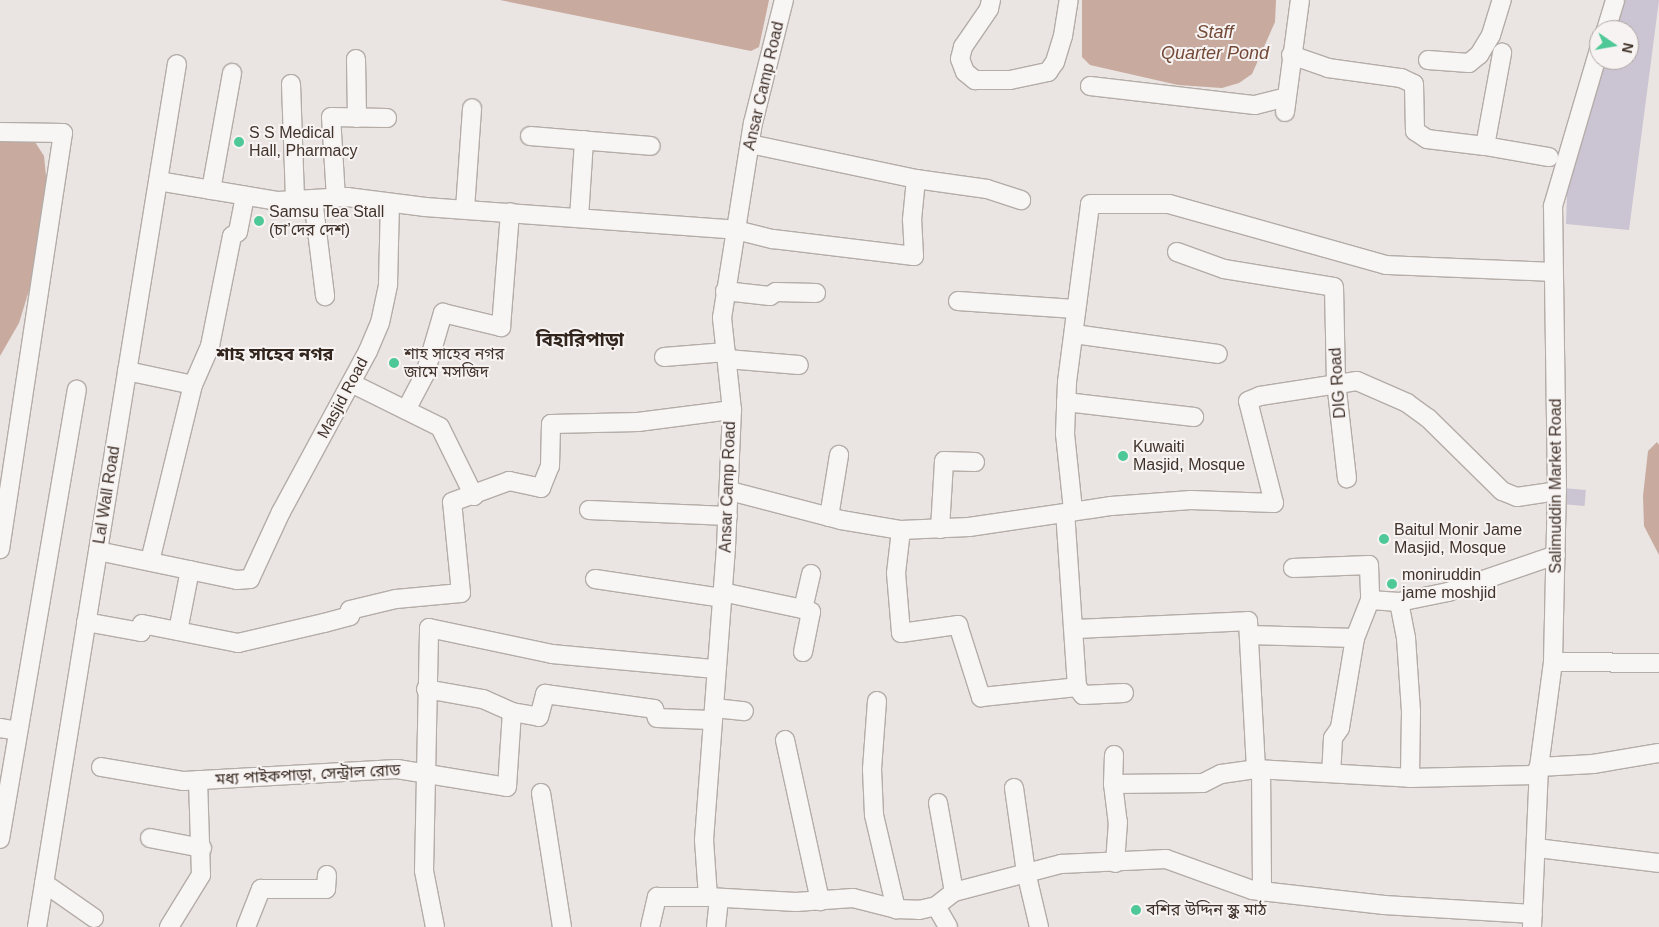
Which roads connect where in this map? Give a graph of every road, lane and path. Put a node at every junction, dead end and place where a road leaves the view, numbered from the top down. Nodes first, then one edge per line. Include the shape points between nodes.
1 (784, 0) edge
2 (991, 0) edge
3 (1069, 0) edge
4 (1300, 0) edge
5 (1502, 0) edge
6 (1615, 0) edge
7 (1609, 20) edge
8 (1502, 53) dead end
9 (1291, 54) junction
10 (356, 60) dead end
11 (1428, 60) dead end
12 (177, 64) dead end
13 (1593, 70) edge
14 (232, 74) dead end
15 (291, 84) dead end
16 (1090, 86) dead end
17 (472, 108) dead end
18 (357, 118) junction
19 (386, 118) dead end
20 (0, 132) edge
21 (530, 136) dead end
22 (584, 140) junction
23 (750, 144) junction
24 (651, 146) dead end
25 (1485, 146) junction
26 (1549, 157) dead end
27 (916, 179) junction
28 (158, 181) junction
29 (211, 190) junction
30 (245, 196) junction
31 (336, 198) junction
32 (313, 199) junction
33 (295, 200) junction
34 (1022, 200) dead end
35 (390, 203) junction
36 (465, 209) junction
37 (510, 212) junction
38 (579, 218) junction
39 (736, 230) junction
40 (1177, 252) dead end
41 (1552, 272) junction
42 (725, 291) junction
43 (816, 293) dead end
44 (325, 296) dead end
45 (958, 301) dead end
46 (1075, 310) junction
47 (1074, 334) junction
48 (1218, 354) dead end
49 (726, 355) junction
50 (664, 357) dead end
51 (799, 365) dead end
52 (127, 371) junction
53 (1336, 382) junction
54 (351, 383) junction
55 (193, 385) junction
56 (77, 390) dead end
57 (1066, 402) junction
58 (406, 410) junction
59 (732, 410) junction
60 (1194, 417) dead end
61 (840, 455) dead end
62 (975, 462) dead end
63 (1347, 478) dead end
64 (730, 491) junction
65 (1558, 491) junction
66 (474, 496) junction
67 (589, 510) dead end
68 (1069, 511) junction
69 (728, 516) junction
70 (828, 517) junction
71 (940, 529) junction
72 (901, 530) junction
73 (0, 549) edge
74 (98, 552) junction
75 (1556, 555) junction
76 (150, 561) junction
77 (1293, 568) dead end
78 (190, 570) junction
79 (811, 574) dead end
80 (596, 579) dead end
81 (722, 595) junction
82 (1370, 600) junction
83 (1399, 602) junction
84 (803, 609) junction
85 (86, 622) junction
86 (1074, 629) junction
87 (178, 631) junction
88 (1249, 635) junction
89 (1355, 638) junction
90 (803, 652) dead end
91 (1553, 662) junction
92 (1658, 663) edge
93 (715, 669) junction
94 (1077, 688) junction
95 (426, 689) junction
96 (1124, 693) dead end
97 (877, 701) dead end
98 (744, 711) dead end
99 (512, 712) junction
100 (713, 714) junction
101 (0, 728) edge
102 (18, 731) junction
103 (785, 740) dead end
104 (1659, 753) edge
105 (1114, 755) dead end
106 (101, 767) dead end
107 (1539, 767) junction
108 (1259, 769) junction
109 (424, 771) junction
110 (1331, 772) junction
111 (1410, 778) junction
112 (198, 780) junction
113 (1113, 784) junction
114 (1014, 788) dead end
115 (541, 793) dead end
116 (938, 803) dead end
117 (150, 838) dead end
118 (0, 839) edge
119 (202, 848) junction
120 (1537, 848) junction
121 (1115, 863) junction
122 (1659, 863) edge
123 (1026, 872) junction
124 (327, 876) dead end
125 (44, 883) junction
126 (954, 892) junction
127 (1262, 892) junction
128 (713, 898) junction
129 (820, 901) junction
130 (936, 906) junction
131 (896, 909) junction
132 (94, 918) dead end
133 (1533, 920) edge
134 (37, 927) edge
135 (169, 927) edge
136 (246, 927) edge
137 (435, 927) edge
138 (562, 927) edge
139 (650, 927) edge
140 (716, 927) edge
141 (948, 927) edge
142 (1039, 927) edge

1 - 23 street, Ansar Camp Road
2 - 3 street via 989,9 963,47 960,59 965,72 975,80 1010,80 1048,72 1056,62
4 - 9 street
5 - 11 street via 1491,36 1479,55 1469,63
6 - 7 street
8 - 25 street
9 - 16 street via 1286,104 1255,105
9 - 25 street via 1328,68 1401,78 1414,84 1415,131 1427,139
10 - 18 street
12 - 28 street, Lal Wall Road
13 - 41 street, Salimuddin Market Road via 1553,206
14 - 29 street
15 - 33 street
17 - 36 street
18 - 19 street
18 - 31 street via 331,117
20 - 73 street via 63,133
21 - 22 street
22 - 24 street
22 - 38 street
23 - 27 street
23 - 39 street, Ansar Camp Road
25 - 26 street
27 - 34 street via 987,189
27 - 39 street via 912,220 914,256 773,239
28 - 29 street
28 - 52 street, Lal Wall Road
29 - 30 street
30 - 33 street
30 - 55 street via 238,232 232,236 210,346
31 - 32 street
31 - 35 street
32 - 33 street
32 - 44 street
35 - 36 street
35 - 54 street, Masjid Road via 387,300 368,351
36 - 37 street
37 - 38 street
37 - 58 street via 501,327 443,313 425,374
38 - 39 street
39 - 42 street, Ansar Camp Road
40 - 53 street, DIG Road via 1224,269 1334,287
41 - 46 street via 1386,265 1168,204 1090,204
41 - 65 street, Salimuddin Market Road
42 - 43 street via 770,296 776,292
42 - 49 street, Ansar Camp Road via 722,318
45 - 46 street
46 - 47 street
47 - 48 street
47 - 57 street
49 - 50 street
49 - 51 street
49 - 59 street, Ansar Camp Road
52 - 55 street
52 - 74 street, Lal Wall Road
53 - 63 street, DIG Road
53 - 65 street via 1357,381 1407,404 1428,418 1502,491 1517,497
53 - 68 street via 1248,401 1274,503 1191,500
54 - 58 street
54 - 78 street, Masjid Road via 281,512 250,579 237,580
55 - 76 street
56 - 102 street
57 - 60 street
57 - 68 street
58 - 66 street via 440,427
59 - 64 street, Ansar Camp Road
59 - 66 street via 638,422 551,424 552,449 545,485 541,488 510,481 490,486
61 - 70 street
62 - 71 street via 944,461
64 - 69 street, Ansar Camp Road
64 - 70 street
65 - 75 street, Salimuddin Market Road
66 - 87 street via 452,502 461,594 396,599 350,610 350,616 238,643
67 - 69 street
68 - 71 street
68 - 86 street
69 - 81 street, Ansar Camp Road
70 - 72 street
71 - 72 street
72 - 94 street via 896,573 901,633 958,624 981,697
74 - 76 street
74 - 85 street, Lal Wall Road
75 - 83 street via 1448,592
75 - 91 street, Salimuddin Market Road
76 - 78 street
77 - 82 street via 1369,565
78 - 87 street
79 - 84 street
80 - 81 street
81 - 84 street
81 - 93 street, Ansar Camp Road
82 - 83 street
82 - 89 street
83 - 111 street via 1406,638 1411,712
84 - 90 street via 811,612
85 - 87 street via 141,632 142,624
85 - 125 street, Lal Wall Road
86 - 88 street via 1248,620
86 - 94 street via 1071,636
88 - 89 street
88 - 108 street
89 - 110 street via 1340,728 1332,738
91 - 92 street
91 - 107 street, Salimuddin Market Road
93 - 95 street via 552,654 429,628
93 - 100 street, Ansar Camp Road
94 - 96 street via 1083,695
95 - 99 street via 483,699
95 - 109 street
97 - 131 street via 872,769 874,815
98 - 100 street
99 - 100 street via 540,717 545,694 654,709 657,718
99 - 109 street, মধ্য পাইকপাড়া, সেন্ট্রাল রোড via 507,787
100 - 128 street, Ansar Camp Road via 704,840
101 - 102 street
102 - 118 street
103 - 129 street
104 - 107 street via 1593,764
105 - 113 street
106 - 112 street, মধ্য পাইকপাড়া, সেন্ট্রাল রোড via 152,777
107 - 111 street via 1534,776
107 - 120 street, Salimuddin Market Road
108 - 110 street
108 - 113 street via 1221,774 1203,783
108 - 127 street
109 - 112 street, মধ্য পাইকপাড়া, সেন্ট্রাল রোড via 323,771
109 - 137 street via 427,835 424,871
110 - 111 street
112 - 119 street, মধ্য পাইকপাড়া, সেন্ট্রাল রোড
113 - 121 street via 1118,822
114 - 123 street
115 - 138 street
116 - 126 street
117 - 119 street
119 - 135 street, মধ্য পাইকপাড়া, সেন্ট্রাল রোড via 201,875
120 - 122 street
120 - 133 street, Salimuddin Market Road
121 - 123 street via 1060,864
121 - 127 street via 1166,859
123 - 126 street
123 - 142 street
124 - 136 street via 326,889 260,889
125 - 132 street
125 - 134 street, Lal Wall Road
126 - 130 street
127 - 133 street
128 - 129 street
128 - 139 street via 657,897
128 - 140 street, Ansar Camp Road
129 - 131 street via 853,898
130 - 131 street via 919,910
130 - 141 street

